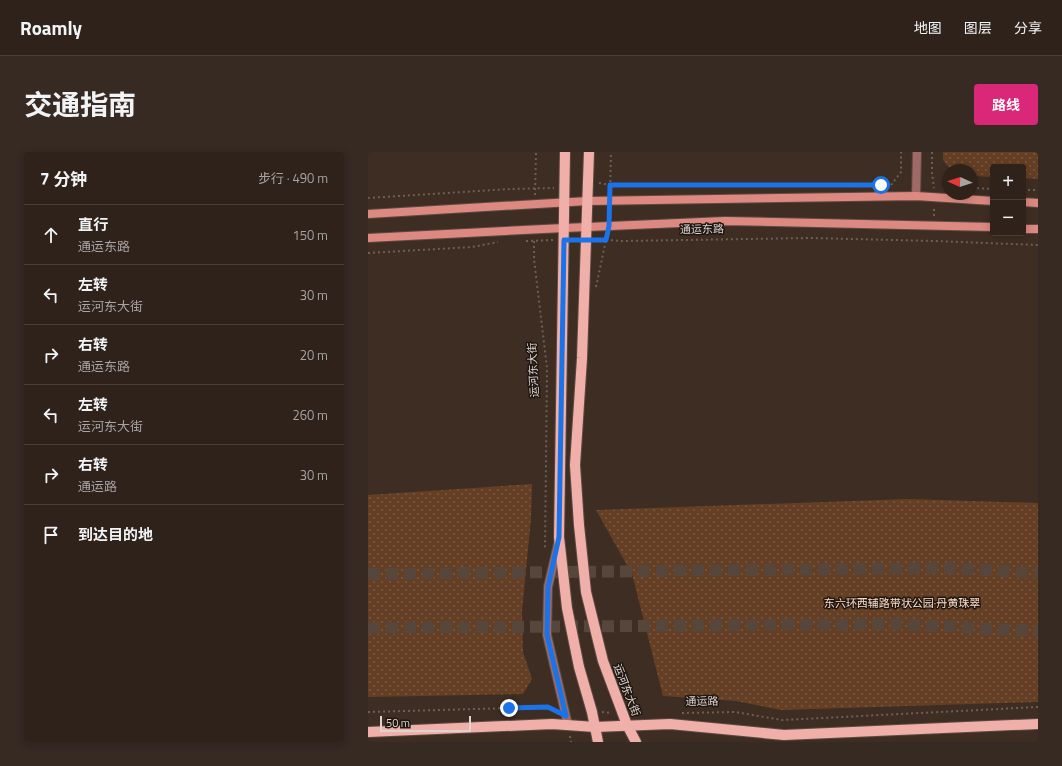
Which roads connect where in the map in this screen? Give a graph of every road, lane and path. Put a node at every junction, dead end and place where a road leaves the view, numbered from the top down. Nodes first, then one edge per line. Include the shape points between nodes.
1 (536, 152) edge
2 (565, 152) edge
3 (589, 152) edge
4 (611, 152) edge
5 (901, 152) edge
6 (917, 152) edge
7 (589, 182) junction
8 (610, 185) junction
9 (892, 185) junction
10 (898, 186) dead end
11 (565, 187) junction
12 (916, 187) junction
13 (940, 187) dead end
14 (978, 188) edge
15 (536, 189) junction
16 (990, 189) edge
17 (1026, 190) edge
18 (1038, 190) edge
19 (916, 196) junction
20 (368, 198) edge
21 (588, 201) junction
22 (609, 201) junction
23 (990, 201) edge
24 (564, 202) junction
25 (1026, 202) edge
26 (1038, 203) edge
27 (535, 204) junction
28 (368, 214) edge
29 (587, 227) junction
30 (990, 227) edge
31 (564, 228) junction
32 (1026, 228) edge
33 (1038, 229) edge
34 (535, 230) junction
35 (368, 238) edge
36 (587, 239) junction
37 (564, 240) junction
38 (606, 240) junction
39 (520, 241) dead end
40 (534, 241) junction
41 (498, 242) dead end
42 (1038, 245) edge
43 (368, 253) edge
44 (595, 291) dead end
45 (559, 537) junction
46 (545, 556) dead end
47 (1038, 707) edge
48 (368, 712) edge
49 (592, 712) junction
50 (623, 713) junction
51 (681, 713) dead end
52 (567, 720) junction
53 (1038, 724) edge
54 (627, 725) junction
55 (595, 726) junction
56 (368, 732) edge
57 (598, 742) edge
58 (636, 742) edge

1 - 15 path
2 - 11 main road
3 - 7 main road, 运河东大街
4 - 8 path
5 - 9 path via 901,172
6 - 12 street
7 - 8 path
7 - 21 main road, 运河东大街
8 - 9 path
8 - 22 path
9 - 10 path
11 - 15 path
11 - 24 main road
12 - 13 path
12 - 19 street
14 - 16 path
15 - 20 path
15 - 27 path
17 - 18 path
19 - 22 main road
19 - 23 main road
21 - 22 main road
21 - 24 main road
21 - 29 main road, 运河东大街
24 - 27 main road
24 - 31 main road
25 - 26 main road
27 - 28 main road
29 - 30 main road, 通运东路 via 725,221
29 - 31 main road, 通运东路
29 - 36 main road, 运河东大街
31 - 34 main road, 通运东路
31 - 37 main road
32 - 33 main road
34 - 35 main road, 通运东路
34 - 40 path, 运河东大街
36 - 38 path, 通运东路
36 - 50 main road, 运河东大街 via 575,465 578,518 586,592 603,661
37 - 40 path
37 - 45 main road
38 - 42 path, 通运东路 via 811,238
38 - 44 path
39 - 40 path
40 - 46 path, 运河东大街 via 547,368
41 - 43 path via 472,247
45 - 49 main road via 567,608 579,667
45 - 52 street via 548,587 547,635
47 - 51 path, 通运路 via 782,720 735,712
48 - 52 path via 548,707
49 - 50 path
49 - 55 main road
50 - 54 main road, 运河东大街
52 - 55 main road
52 - 56 main road via 552,724
53 - 54 main road via 784,735 680,724
54 - 55 main road
54 - 58 main road, 运河东大街
55 - 57 main road

